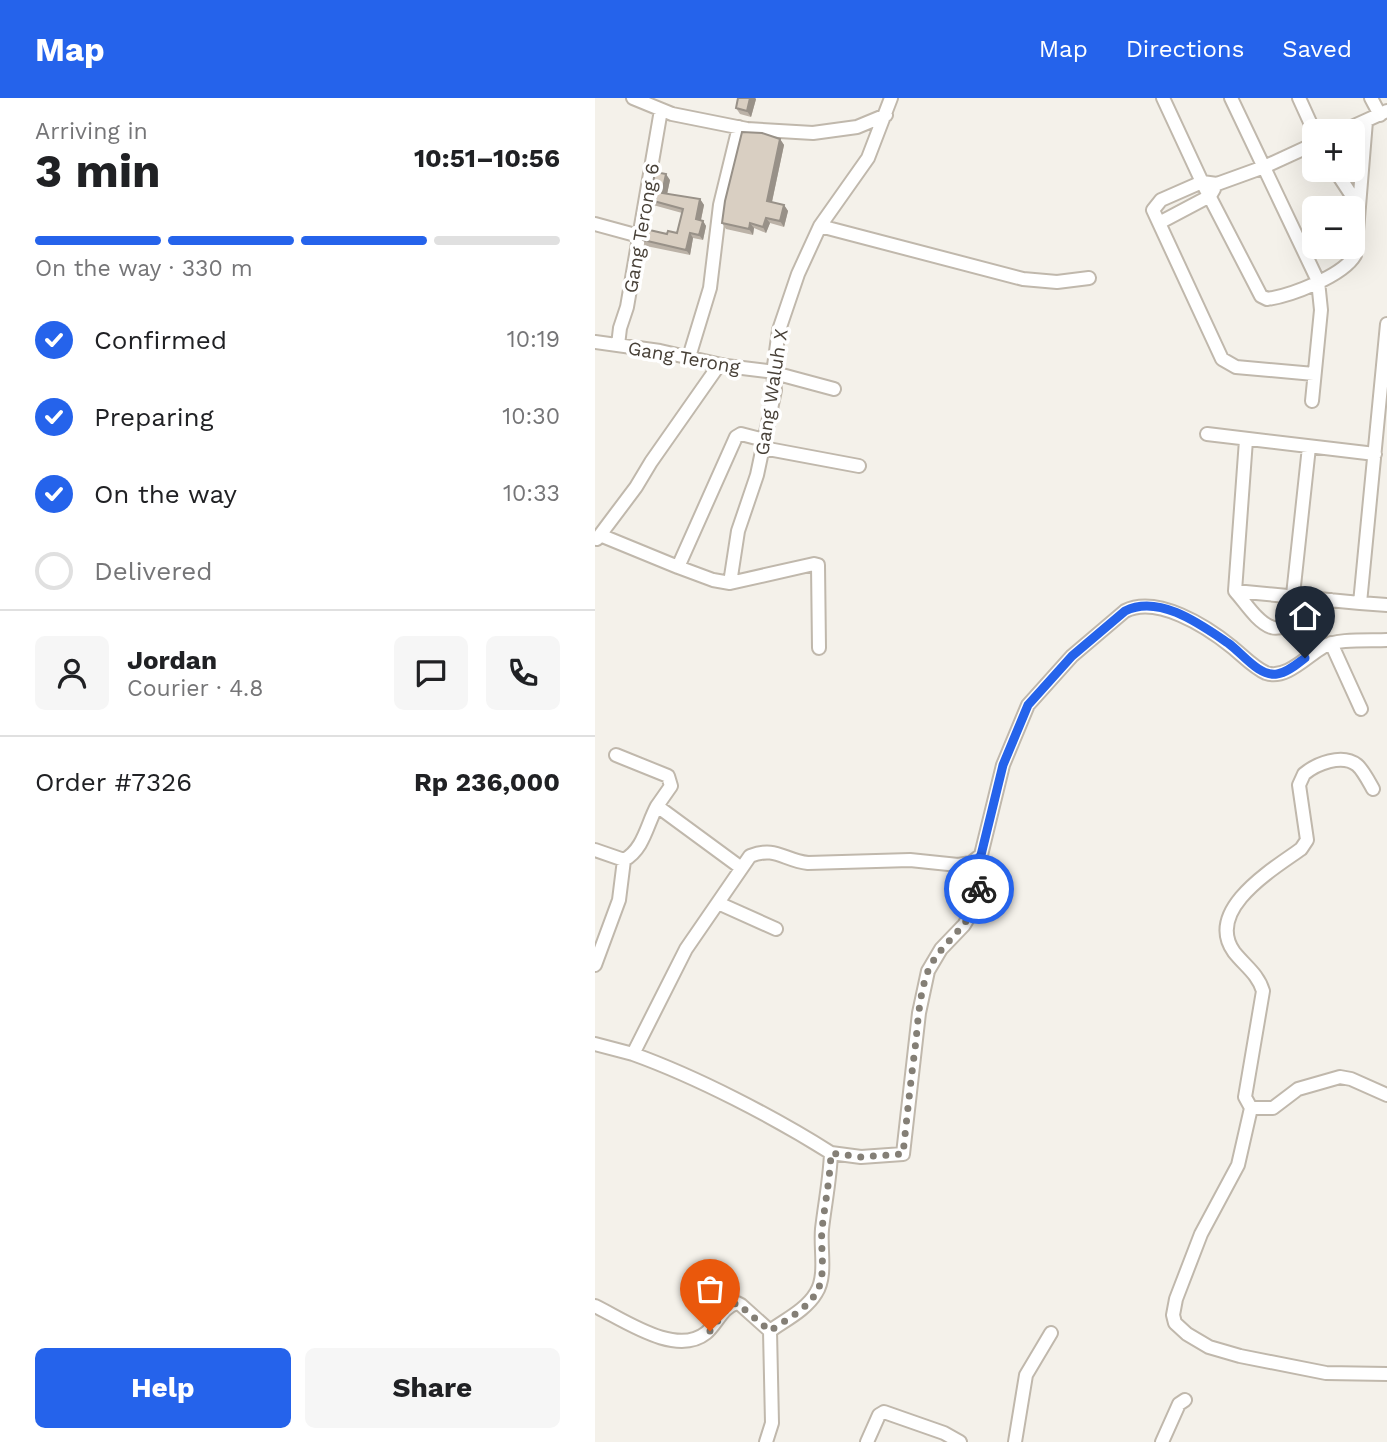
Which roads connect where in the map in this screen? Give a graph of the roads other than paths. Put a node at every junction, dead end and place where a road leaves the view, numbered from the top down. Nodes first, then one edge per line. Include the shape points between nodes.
1 (633, 98) edge
2 (891, 98) edge
3 (1163, 98) edge
4 (1231, 98) edge
5 (1299, 98) edge
6 (1371, 98) edge
7 (661, 110) junction
8 (1383, 113) edge
9 (886, 115) junction
10 (1309, 119) edge
11 (1366, 121) joint
12 (739, 127) junction
13 (1302, 150) edge
14 (1264, 167) junction
15 (1202, 181) junction
16 (1217, 184) junction
17 (1210, 196) junction
18 (1359, 196) edge
19 (1159, 223) junction
20 (595, 224) edge
21 (820, 226) junction
22 (639, 236) junction
23 (1352, 259) edge
24 (1089, 278) dead end
25 (1318, 281) junction
26 (1387, 324) edge
27 (595, 342) edge
28 (618, 345) junction
29 (689, 357) junction
30 (719, 365) junction
31 (773, 373) junction
32 (1314, 374) junction
33 (834, 389) dead end
34 (1312, 401) dead end
35 (1207, 434) dead end
36 (1246, 440) junction
37 (763, 444) junction
38 (1309, 447) junction
39 (1375, 454) junction
40 (859, 466) dead end
41 (598, 538) edge
42 (678, 567) junction
43 (730, 583) junction
44 (1235, 592) junction
45 (1293, 595) junction
46 (1331, 600) junction
47 (1360, 603) junction
48 (1387, 605) edge
49 (1387, 640) edge
50 (1331, 643) junction
51 (818, 648) dead end
52 (1361, 709) dead end
53 (615, 755) dead end
54 (1373, 789) dead end
55 (657, 806) junction
56 (595, 850) edge
57 (978, 859) junction
58 (624, 860) junction
59 (740, 867) junction
60 (718, 903) junction
61 (776, 929) dead end
62 (595, 965) edge
63 (595, 1044) edge
64 (633, 1054) junction
65 (1387, 1096) edge
66 (1251, 1108) junction
67 (831, 1153) junction
68 (595, 1306) edge
69 (770, 1331) junction
70 (1051, 1333) dead end
71 (1387, 1374) edge
72 (1185, 1399) dead end
73 (766, 1442) edge
74 (867, 1442) edge
75 (960, 1442) edge
76 (1015, 1442) edge
77 (1162, 1442) edge

1 - 7 street
2 - 9 street, Gang Waluh X
3 - 15 street
4 - 14 street
5 - 10 street
6 - 8 street
7 - 12 street
7 - 22 street, Gang Terong 6
8 - 11 street
9 - 12 street via 857,127 813,133
9 - 21 street, Gang Waluh X via 868,158
11 - 18 street
12 - 29 street via 720,205 710,288
13 - 14 street
14 - 16 street
14 - 25 street
15 - 16 street
15 - 17 street
15 - 19 street via 1158,203 1153,211
16 - 17 street
17 - 19 street
17 - 25 street via 1261,296 1272,299
19 - 32 street via 1221,359 1236,367
20 - 22 street
21 - 24 street via 1023,279 1057,282
21 - 31 street, Gang Waluh X via 779,330
22 - 28 street, Gang Terong 6
23 - 25 street
25 - 32 street via 1321,310
26 - 39 street
27 - 28 street, Gang Terong
28 - 29 street, Gang Terong
29 - 30 street, Gang Terong
30 - 31 street, Gang Terong
30 - 41 street
31 - 33 street, Gang Terong
31 - 37 street, Gang Waluh X via 775,390
32 - 34 street
35 - 36 street
36 - 38 street
36 - 44 street
37 - 40 street
37 - 42 street via 741,434 736,437
37 - 43 street, Gang Waluh X via 738,531
38 - 39 street
38 - 45 street
39 - 47 street
41 - 42 street
42 - 43 street
43 - 51 street via 818,565
44 - 45 street
44 - 46 street via 1275,628
45 - 46 street
46 - 47 street
47 - 48 street
49 - 50 street
50 - 52 street
50 - 57 street via 1285,672 1268,674 1229,643 1186,618 1147,605 1125,611 1072,656 1028,705 1003,765
53 - 55 street via 668,776 671,786
54 - 66 street via 1357,765 1341,760 1304,774 1299,785 1307,840 1241,898 1226,920 1233,951 1260,981 1263,991 1245,1097
55 - 58 street via 640,845
55 - 59 street
56 - 58 street
57 - 59 street via 958,865 910,860 808,863 773,851 750,856
57 - 67 street via 973,911 928,971 903,1154 861,1157
58 - 62 street via 619,901
59 - 60 street
60 - 61 street
60 - 64 street via 686,949
63 - 64 street
64 - 67 street via 736,1101
65 - 66 street via 1340,1077 1298,1089 1273,1108
66 - 71 street via 1238,1166 1201,1234 1176,1298 1175,1323 1209,1347 1240,1356 1327,1373
67 - 69 street via 821,1284 805,1307
68 - 69 street via 674,1342 701,1337 737,1303
69 - 73 street via 772,1423
70 - 76 street via 1026,1375
72 - 77 street
74 - 75 street via 884,1412

